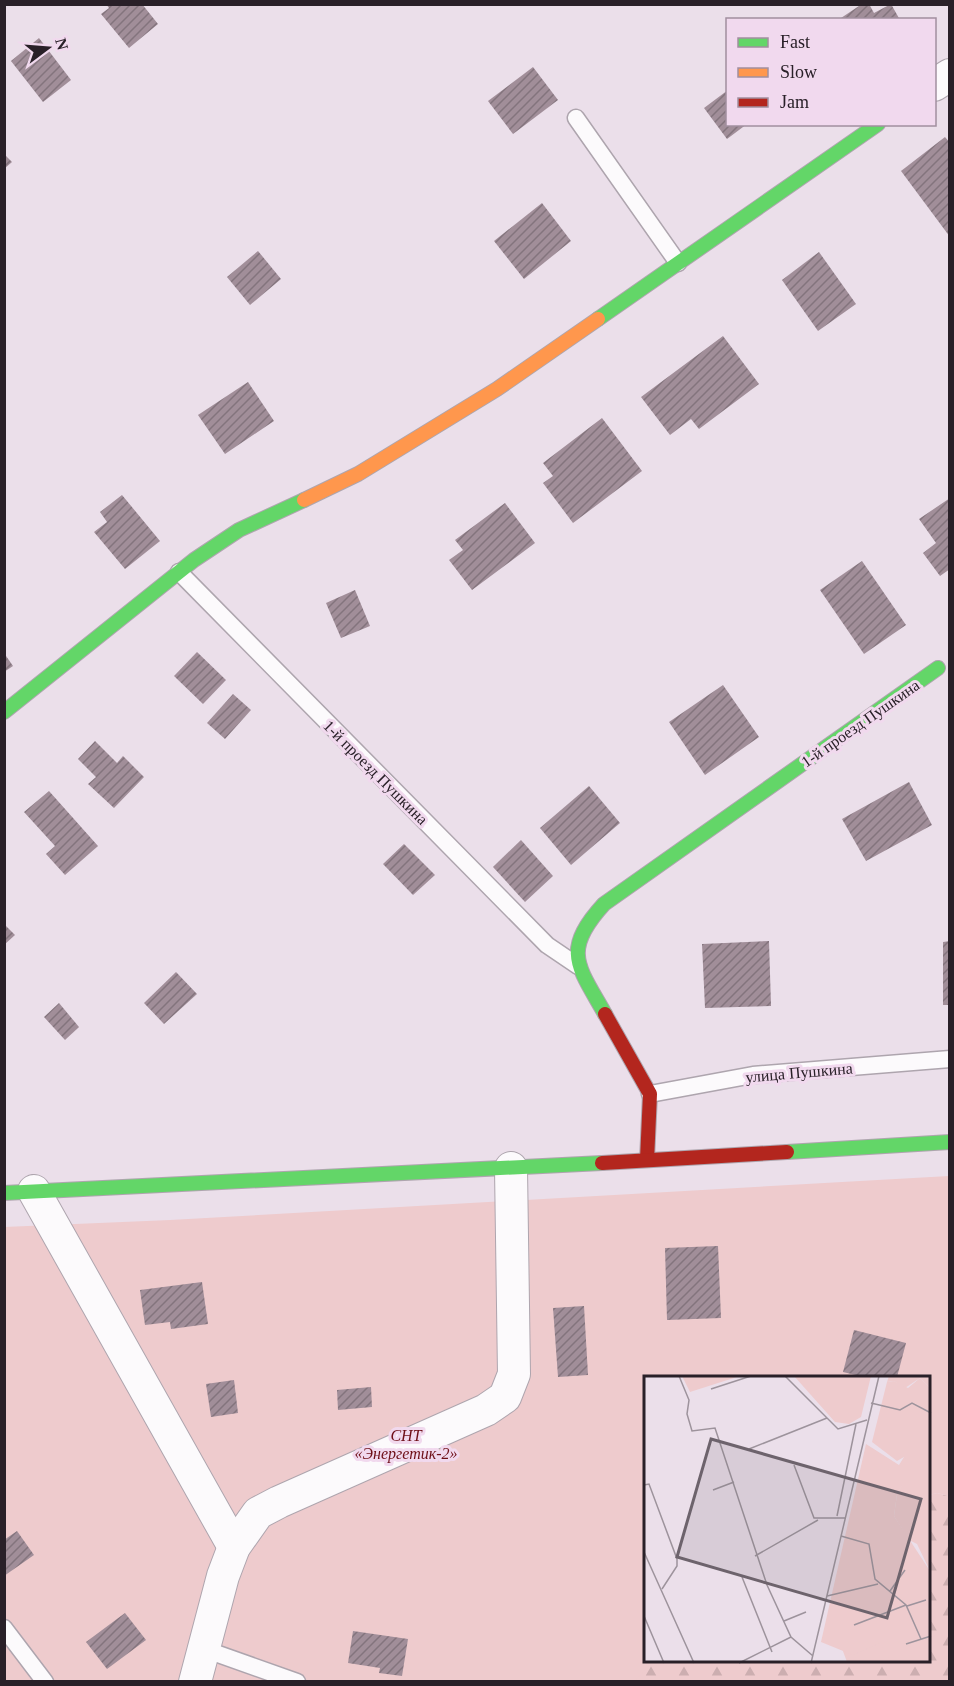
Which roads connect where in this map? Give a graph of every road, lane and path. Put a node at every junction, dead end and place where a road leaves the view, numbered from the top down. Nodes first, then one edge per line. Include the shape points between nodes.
1 (950, 75) edge
2 (936, 84) edge
3 (576, 118) dead end
4 (875, 126) edge
5 (678, 262) junction
6 (179, 572) junction
7 (938, 668) dead end
8 (4, 712) edge
9 (578, 966) junction
10 (950, 1059) edge
11 (650, 1094) junction
12 (950, 1142) edge
13 (647, 1160) junction
14 (511, 1168) junction
15 (19, 1192) edge
16 (234, 1547) junction
17 (4, 1628) edge
18 (204, 1649) junction
19 (45, 1682) edge
20 (195, 1682) edge
21 (297, 1682) edge

1 - 2 street
3 - 5 lane
4 - 5 street
5 - 6 street via 497,389 358,474 239,530
6 - 8 street
6 - 9 lane, 1-й проезд Пушкина via 547,945
7 - 9 street, 1-й проезд Пушкина via 604,904 583,926
9 - 11 street, 1-й проезд Пушкина
10 - 11 lane, улица Пушкина via 753,1075
11 - 13 street
12 - 13 street
13 - 14 street
14 - 15 street
14 - 16 street via 514,1374 505,1397 486,1410 258,1513
15 - 16 street
16 - 18 street
17 - 19 lane
18 - 20 street
18 - 21 lane

